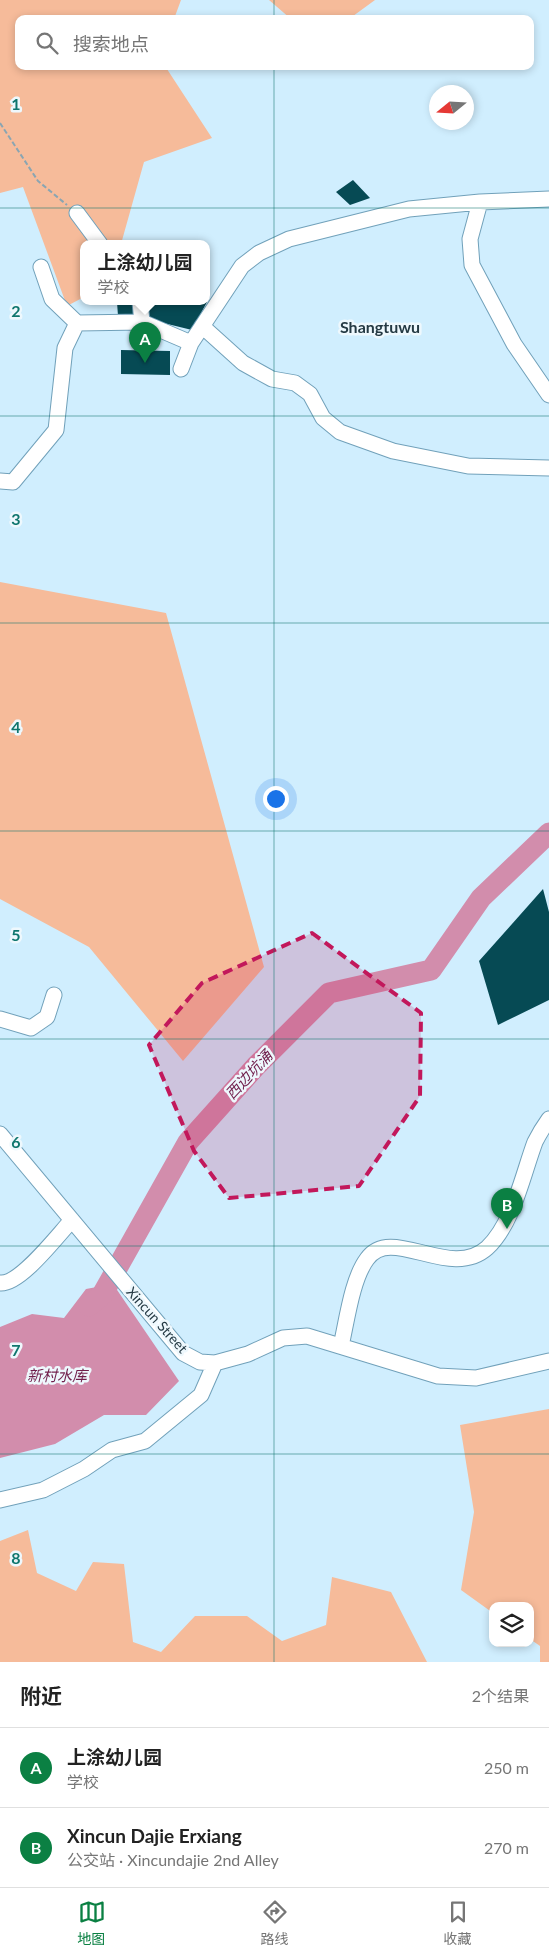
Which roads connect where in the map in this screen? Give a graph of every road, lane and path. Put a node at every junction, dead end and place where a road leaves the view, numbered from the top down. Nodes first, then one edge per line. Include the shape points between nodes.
1 (0, 122) edge
2 (549, 199) edge
3 (480, 202) junction
4 (77, 213) joint
5 (97, 240) edge
6 (41, 267) dead end
7 (140, 305) edge
8 (142, 322) junction
9 (77, 323) junction
10 (202, 326) junction
11 (191, 343) junction
12 (181, 368) dead end
13 (549, 395) edge
14 (549, 468) edge
15 (0, 481) edge
16 (54, 995) dead end
17 (0, 1019) edge
18 (549, 1119) edge
19 (0, 1134) edge
20 (72, 1220) junction
21 (0, 1283) edge
22 (341, 1346) junction
23 (549, 1361) edge
24 (215, 1364) junction
25 (0, 1500) edge

1 - 4 path via 38,181
2 - 3 street
3 - 10 street via 409,209 289,239 259,252 242,266
3 - 13 street via 470,239 472,265 514,344
4 - 5 street
6 - 9 street via 52,299
7 - 8 street
8 - 9 street
8 - 11 street
9 - 15 street via 65,348 56,430 13,482
10 - 11 street
10 - 14 street via 243,363 272,379 295,383 310,394 323,418 340,432 393,451 468,466
11 - 12 street
16 - 17 street via 47,1017 31,1028
18 - 22 street via 536,1139 508,1216 488,1247 460,1260 390,1246 373,1252 358,1278
19 - 20 street, Xincun Street
20 - 21 street via 21,1274
20 - 24 street, Xincun Street via 183,1353 200,1362
22 - 23 street via 438,1376 476,1378
22 - 24 street via 307,1336 283,1338
24 - 25 street via 201,1395 145,1441 112,1450 43,1490

